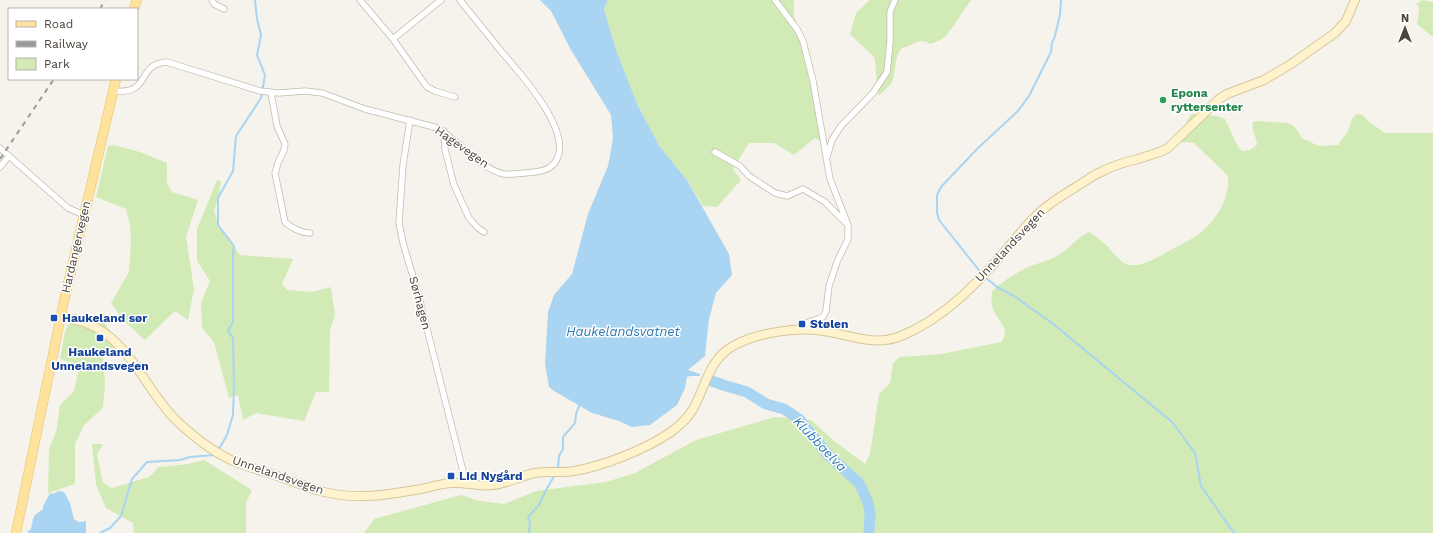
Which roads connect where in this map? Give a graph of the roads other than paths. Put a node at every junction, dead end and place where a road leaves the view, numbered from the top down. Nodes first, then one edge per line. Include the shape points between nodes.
1 (212, 0) edge
2 (360, 0) edge
3 (441, 0) edge
4 (460, 0) edge
5 (775, 0) edge
6 (895, 0) edge
7 (1355, 0) edge
8 (224, 9) dead end
9 (393, 39) junction
10 (116, 80) edge
11 (113, 91) junction
12 (266, 92) junction
13 (455, 97) dead end
14 (410, 120) junction
15 (444, 131) junction
16 (0, 148) edge
17 (715, 152) dead end
18 (9, 156) junction
19 (826, 159) junction
20 (0, 167) edge
21 (84, 215) junction
22 (848, 224) junction
23 (484, 232) dead end
24 (310, 233) dead end
25 (61, 316) junction
26 (805, 330) junction
27 (466, 483) junction
28 (16, 533) edge

1 - 8 street
2 - 9 street
3 - 9 street
4 - 15 street, Hagevegen via 543,103 556,128 560,152 556,162 546,170 504,174 484,164
5 - 19 street via 790,18 803,41 813,81
6 - 19 street via 890,12 887,72 873,93 841,126 832,140
7 - 26 main road, Unnelandsvegen via 1346,21 1335,33 1264,80 1219,99 1161,153 1099,172 1047,206 1030,220 991,268 927,323 900,336 874,342 827,331
9 - 13 street via 427,87
10 - 11 main road, Hardangervegen
11 - 12 street, Hagevegen via 133,90 153,65 167,62
11 - 21 main road, Hardangervegen
12 - 14 street, Hagevegen via 322,93 365,109
12 - 24 street via 285,144 275,173 284,218 288,225
14 - 15 street, Hagevegen
14 - 27 street, Sørhagen via 403,166 399,223
15 - 23 street via 445,150 454,185 469,218
16 - 18 street
17 - 22 street via 740,166 749,176 775,193 787,196 804,189 825,202
18 - 20 street
18 - 21 street via 68,208
19 - 22 street via 830,179
21 - 25 main road, Hardangervegen
22 - 26 street via 848,239 829,286 826,310 823,317 806,323
25 - 27 main road, Unnelandsvegen via 86,323 104,332 130,357 172,416 190,432 230,459 324,492 356,496 368,497 451,483
25 - 28 main road, Hardangervegen
26 - 27 main road, Unnelandsvegen via 753,338 735,344 725,351 712,366 687,418 670,432 626,456 572,472 547,471 488,486

